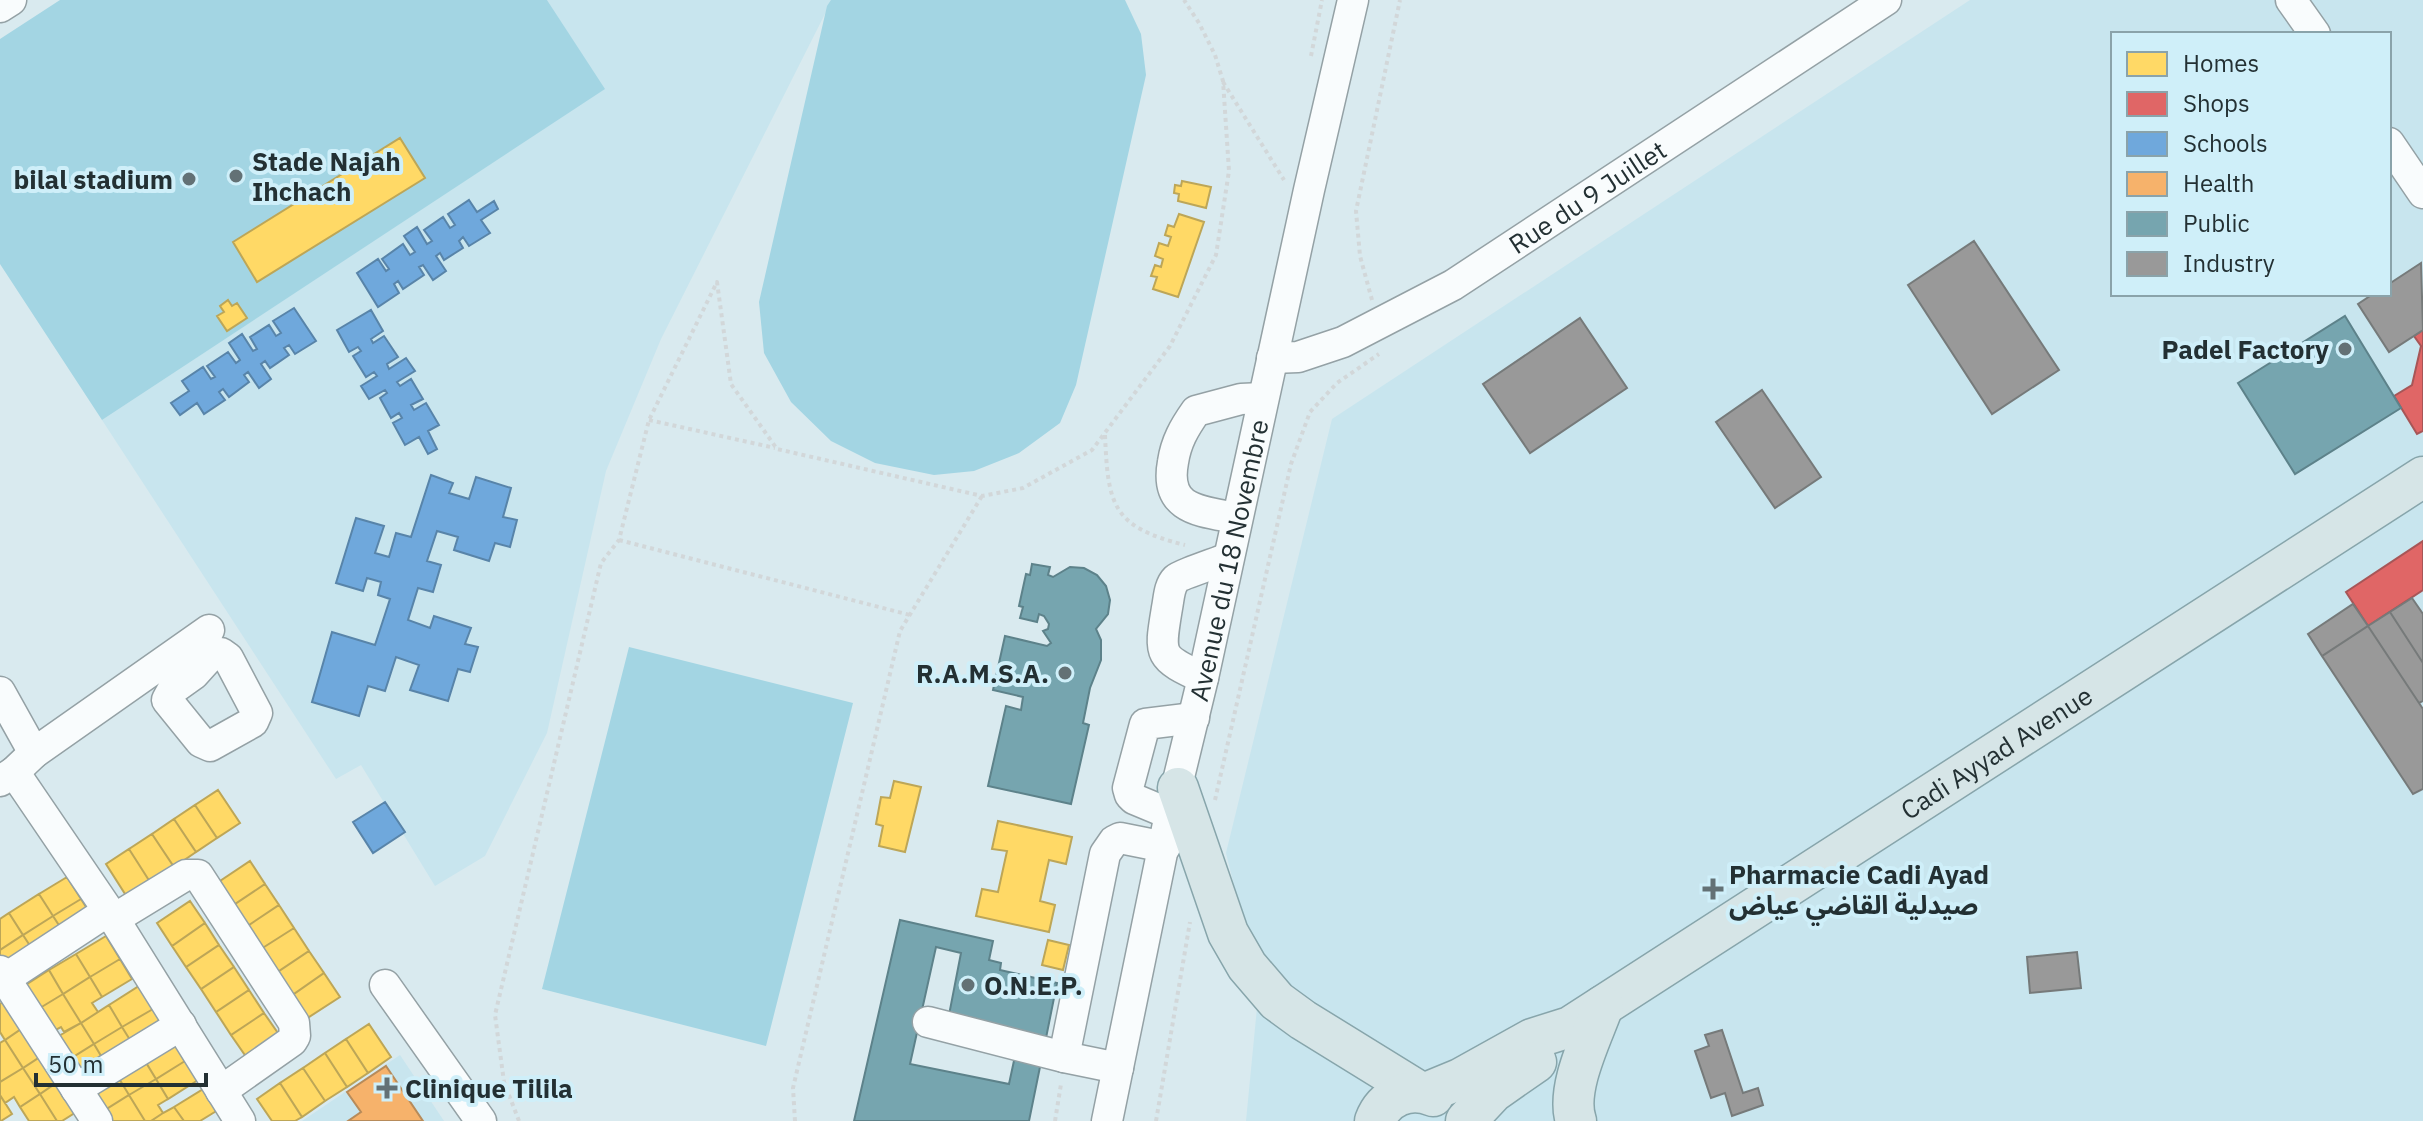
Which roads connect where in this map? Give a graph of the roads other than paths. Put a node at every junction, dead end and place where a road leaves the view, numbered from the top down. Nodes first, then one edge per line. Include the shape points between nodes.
1 (11, 0) edge
2 (1353, 0) edge
3 (1886, 0) edge
4 (2291, 0) edge
5 (0, 7) edge
6 (2314, 32) edge
7 (2391, 146) edge
8 (2423, 193) edge
9 (1272, 358) junction
10 (1263, 398) junction
11 (2423, 477) edge
12 (1236, 518) junction
13 (1228, 558) junction
14 (209, 630) dead end
15 (1203, 678) junction
16 (0, 692) edge
17 (1194, 718) junction
18 (16, 769) edge
19 (1174, 801) junction
20 (1165, 847) junction
21 (111, 915) junction
22 (2, 977) edge
23 (385, 985) dead end
24 (1586, 1016) junction
25 (928, 1022) dead end
26 (181, 1025) junction
27 (1064, 1057) junction
28 (1118, 1068) junction
29 (76, 1089) junction
30 (221, 1091) junction
31 (1422, 1092) junction
32 (97, 1121) edge
33 (240, 1121) edge
34 (481, 1121) edge
35 (1107, 1121) edge
36 (1375, 1121) edge
37 (1455, 1121) edge
38 (1466, 1121) edge
39 (1576, 1121) edge

1 - 5 street
2 - 9 street, Avenue du 18 Novembre
3 - 9 street, Rue du 9 Juillet via 1453,285 1319,351
4 - 6 street
7 - 8 street
9 - 10 street, Avenue du 18 Novembre
10 - 12 street, Avenue du 18 Novembre
10 - 12 street via 1196,411 1174,454 1172,491 1177,497 1200,511
11 - 24 main road, Cadi Ayyad Avenue
12 - 13 street, Avenue du 18 Novembre
13 - 15 street, Avenue du 18 Novembre
13 - 15 street via 1178,576 1171,588 1163,654
14 - 18 street via 186,663
15 - 17 street, Avenue du 18 Novembre
16 - 18 street
17 - 19 street, Avenue du 18 Novembre
17 - 19 street via 1145,724 1128,788 1134,799
18 - 21 street
19 - 20 street, Avenue du 18 Novembre
19 - 31 main road via 1228,933 1247,966 1277,1001 1303,1020
20 - 27 street via 1120,838 1105,854
20 - 28 street, Avenue du 18 Novembre
21 - 22 street
21 - 26 street
21 - 30 street via 186,875 198,875 294,1023 292,1041
22 - 29 street
23 - 34 street
24 - 31 main road via 1460,1079
24 - 38 main road via 1545,1057 1493,1092
24 - 39 main road via 1574,1099
25 - 27 street
26 - 29 street
26 - 30 street
27 - 28 street
28 - 35 street, Avenue du 18 Novembre
29 - 32 street
30 - 33 street
31 - 36 main road via 1389,1100
31 - 37 main road via 1438,1098

